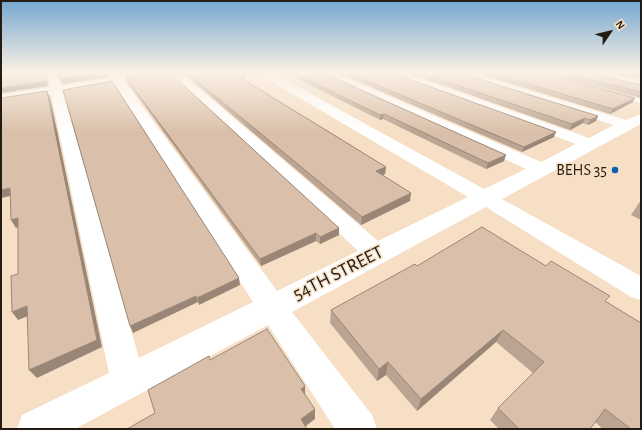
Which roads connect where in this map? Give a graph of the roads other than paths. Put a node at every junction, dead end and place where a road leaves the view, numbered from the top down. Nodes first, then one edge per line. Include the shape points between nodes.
1 (21, 92) edge
2 (57, 92) edge
3 (132, 92) edge
4 (191, 92) edge
5 (298, 92) edge
6 (369, 92) edge
7 (447, 92) edge
8 (529, 92) edge
9 (612, 93) edge
10 (1, 99) edge
11 (641, 101) edge
12 (634, 122) edge
13 (590, 144) junction
14 (542, 169) junction
15 (485, 198) junction
16 (377, 254) junction
17 (641, 289) edge
18 (272, 307) junction
19 (128, 382) junction
20 (36, 429) edge
21 (358, 429) edge

1 - 10 street
2 - 19 street
3 - 18 street
4 - 16 street
5 - 15 street
6 - 14 street
7 - 13 street
8 - 12 street
9 - 11 lane
12 - 13 street, 54TH STREET
13 - 14 street, 54TH STREET
14 - 15 street, 54TH STREET
15 - 16 street, 54TH STREET
15 - 17 street
16 - 18 street, 54TH STREET
18 - 19 street, 54TH STREET
18 - 21 street
19 - 20 street, 54TH STREET

